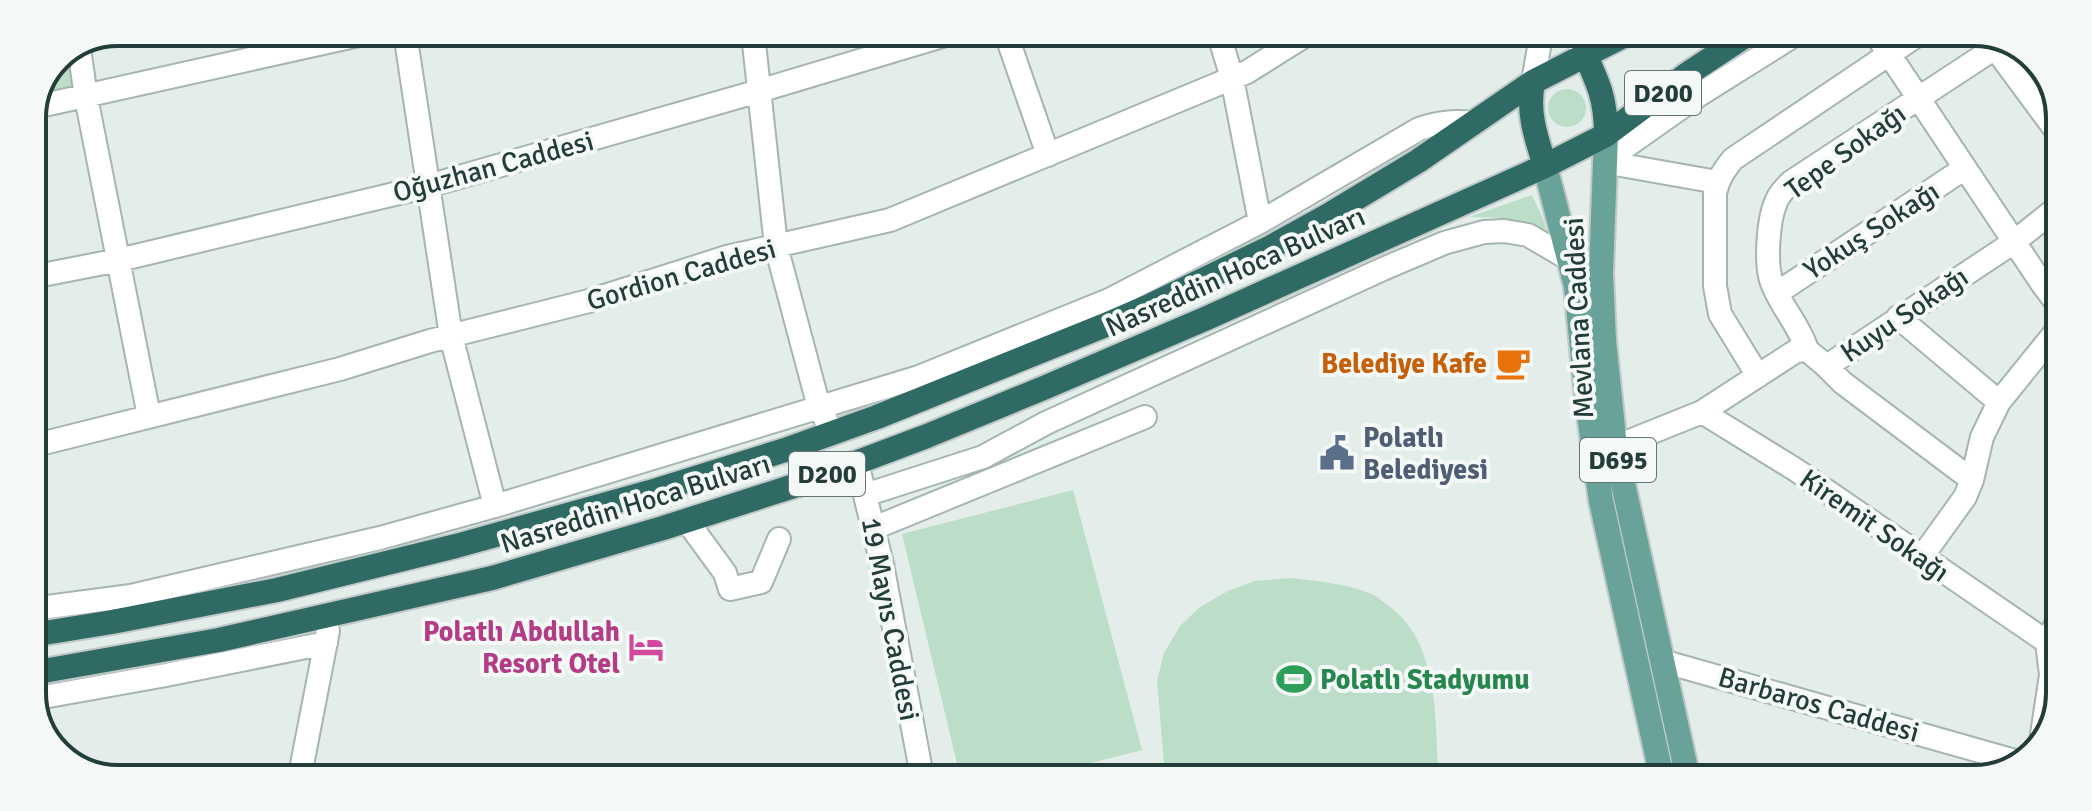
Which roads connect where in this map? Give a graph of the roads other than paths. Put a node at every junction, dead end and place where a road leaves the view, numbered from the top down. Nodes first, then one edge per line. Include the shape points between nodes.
1 (311, 46) edge
2 (407, 46) edge
3 (754, 46) edge
4 (909, 46) edge
5 (1010, 46) edge
6 (1222, 46) edge
7 (1288, 46) edge
8 (1539, 46) edge
9 (1580, 46) edge
10 (1581, 46) edge
11 (1729, 46) edge
12 (1777, 46) edge
13 (1883, 46) edge
14 (1994, 49) edge
15 (1717, 54) junction
16 (2007, 54) edge
17 (80, 57) edge
18 (1732, 74) junction
19 (1232, 78) junction
20 (1533, 82) junction
21 (759, 91) junction
22 (86, 97) junction
23 (1919, 99) junction
24 (47, 105) edge
25 (2046, 114) edge
26 (1475, 123) junction
27 (1606, 135) junction
28 (1048, 155) junction
29 (1604, 162) junction
30 (1545, 166) junction
31 (1965, 168) junction
32 (1717, 182) junction
33 (428, 186) junction
34 (2046, 216) edge
35 (1260, 222) junction
36 (2014, 242) junction
37 (776, 246) junction
38 (1569, 259) junction
39 (119, 260) junction
40 (46, 274) edge
41 (2046, 289) edge
42 (1777, 293) junction
43 (1898, 317) junction
44 (1168, 335) junction
45 (451, 336) junction
46 (2046, 344) edge
47 (1816, 357) junction
48 (1181, 362) junction
49 (1758, 376) junction
50 (1999, 402) junction
51 (820, 407) junction
52 (1702, 412) junction
53 (149, 416) junction
54 (1145, 417) dead end
55 (831, 433) junction
56 (46, 442) edge
57 (1615, 447) junction
58 (857, 463) junction
59 (1972, 480) junction
60 (865, 495) junction
61 (495, 506) junction
62 (687, 521) junction
63 (874, 528) junction
64 (779, 539) dead end
65 (1921, 558) junction
66 (46, 607) edge
67 (331, 615) junction
68 (2046, 630) edge
69 (46, 633) edge
70 (326, 643) junction
71 (1662, 661) junction
72 (46, 671) edge
73 (46, 696) edge
74 (2005, 758) edge
75 (302, 765) edge
76 (920, 765) edge
77 (1659, 765) edge
78 (1685, 765) edge

1 - 22 street
2 - 33 street
3 - 21 street
4 - 21 street, Oğuzhan Caddesi
5 - 28 street
6 - 19 street
7 - 19 street, Gordion Caddesi
8 - 20 street
9 - 20 highway, Nasreddin Hoca Bulvarı / D200
10 - 27 highway via 1603,97
11 - 15 highway, D200
12 - 18 street
13 - 23 street
13 - 32 street via 1733,159
14 - 23 street, Tepe Sokağı
15 - 18 street
15 - 27 highway, D200
16 - 25 street
17 - 22 street
18 - 29 street
19 - 28 street, Gordion Caddesi
19 - 35 street
20 - 26 highway, Nasreddin Hoca Bulvarı / D200
20 - 30 highway via 1530,110
21 - 33 street, Oğuzhan Caddesi
21 - 37 street
22 - 24 street
22 - 39 street
23 - 31 street
23 - 42 street, Tepe Sokağı via 1791,182 1779,196 1769,260
26 - 35 street via 1454,121 1419,129
26 - 55 highway, Nasreddin Hoca Bulvarı / D200 via 1327,216 1147,307
27 - 29 main road, Mevlana Caddesi / D695
27 - 30 highway, Nasreddin Hoca Bulvarı / D200
28 - 37 street, Gordion Caddesi via 890,220
29 - 32 street
29 - 57 main road, Mevlana Caddesi / D695 via 1601,273
30 - 38 main road, Mevlana Caddesi / D695
30 - 44 highway, Nasreddin Hoca Bulvarı / D200
31 - 36 street
31 - 42 street, Yokuş Sokağı
32 - 49 street via 1717,302
33 - 39 street, Oğuzhan Caddesi
33 - 45 street
34 - 36 street, Kuyu Sokağı
35 - 51 street via 1109,300 919,377
36 - 41 street
36 - 43 street, Kuyu Sokağı
37 - 45 street, Gordion Caddesi
37 - 51 street
38 - 48 street via 1528,235 1484,232 1383,269
38 - 77 main road, Mevlana Caddesi / D695 via 1601,501
39 - 40 street, Oğuzhan Caddesi
39 - 53 street
42 - 47 street, Tepe Sokağı
43 - 47 street, Kuyu Sokağı via 1833,362
43 - 50 street
44 - 48 street
44 - 58 highway, Nasreddin Hoca Bulvarı / D200
45 - 53 street, Gordion Caddesi
45 - 61 street
46 - 50 street
47 - 49 street, Kuyu Sokağı via 1796,351
47 - 59 street
48 - 60 street via 983,457
49 - 52 street, Kuyu Sokağı
50 - 59 street via 1982,437
51 - 55 street
51 - 61 street
52 - 57 street, Kuyu Sokağı
52 - 65 street, Kiremit Sokağı
53 - 56 street, Gordion Caddesi
54 - 63 street
55 - 69 highway, Nasreddin Hoca Bulvarı / D200 via 657,490 352,573
57 - 71 main road, Mevlana Caddesi / D695
58 - 60 street, 19 Mayıs Caddesi
58 - 62 highway, Nasreddin Hoca Bulvarı / D200
59 - 65 street via 1954,515
60 - 63 street, 19 Mayıs Caddesi
61 - 66 street via 131,596
62 - 64 street via 725,573 730,589 761,582
62 - 67 highway, Nasreddin Hoca Bulvarı / D200 via 492,578
63 - 76 street, 19 Mayıs Caddesi
65 - 68 street, Kiremit Sokağı
67 - 70 street
67 - 72 highway, Nasreddin Hoca Bulvarı / D200
70 - 73 street
70 - 75 street
71 - 74 street, Barbaros Caddesi
71 - 78 main road, Mevlana Caddesi / D695

